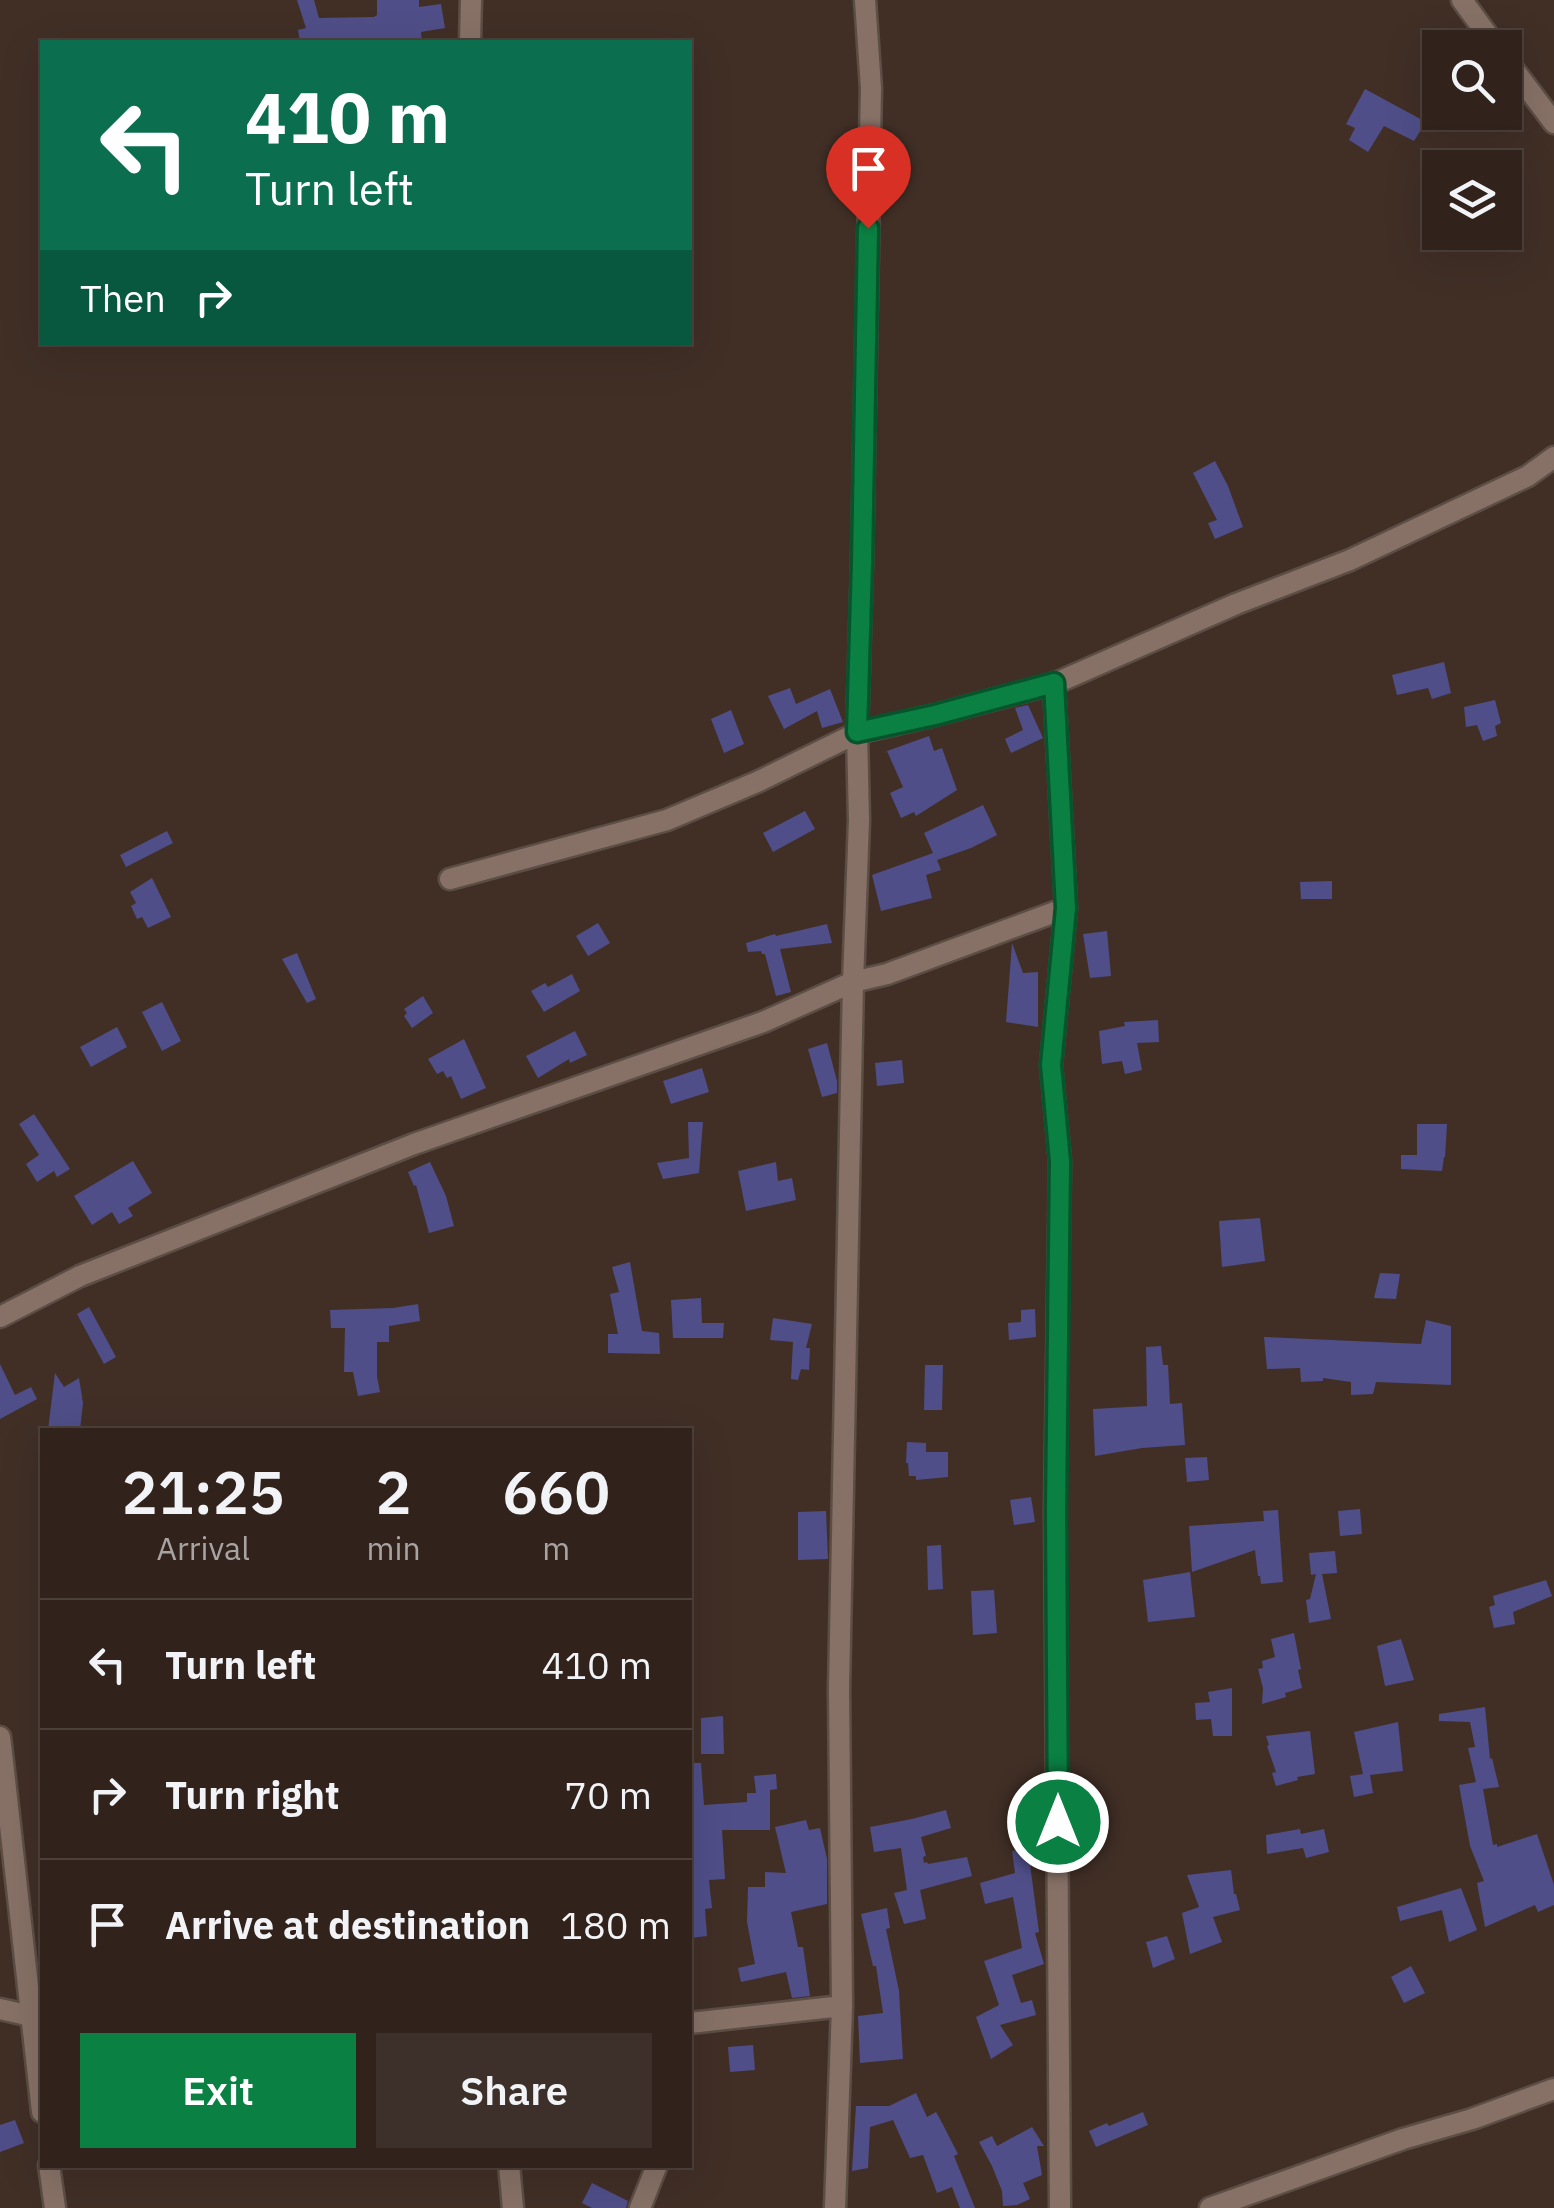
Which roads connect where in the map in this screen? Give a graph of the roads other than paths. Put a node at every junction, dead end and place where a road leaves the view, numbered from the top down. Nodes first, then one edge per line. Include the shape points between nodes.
1 (472, 0) edge
2 (865, 0) edge
3 (1462, 0) edge
4 (1484, 30) edge
5 (470, 40) edge
6 (1522, 81) edge
7 (1554, 123) edge
8 (1554, 457) edge
9 (1054, 683) junction
10 (857, 732) junction
11 (450, 878) dead end
12 (1066, 908) junction
13 (853, 982) junction
14 (0, 1318) edge
15 (0, 1737) edge
16 (1, 1768) edge
17 (842, 2006) junction
18 (0, 2009) edge
19 (30, 2016) junction
20 (692, 2023) edge
21 (1554, 2089) edge
22 (40, 2096) edge
23 (509, 2168) edge
24 (656, 2168) edge
25 (53, 2170) edge
26 (55, 2208) edge
27 (514, 2208) edge
28 (640, 2208) edge
29 (835, 2208) edge
30 (1060, 2208) edge
31 (1210, 2208) edge

1 - 5 street
2 - 10 street via 871,88
3 - 4 street
6 - 7 street
8 - 9 street via 1528,476 1350,560
9 - 10 street
9 - 12 street
10 - 11 street via 667,820
10 - 13 street
12 - 13 street
12 - 30 street via 1051,1065 1060,1161
13 - 14 street via 763,1022 414,1144 80,1276
13 - 17 street via 839,1689
15 - 16 street
16 - 19 street
17 - 20 street
17 - 29 street
18 - 19 street
19 - 22 street
21 - 31 street
23 - 27 street
24 - 28 street
25 - 26 street

